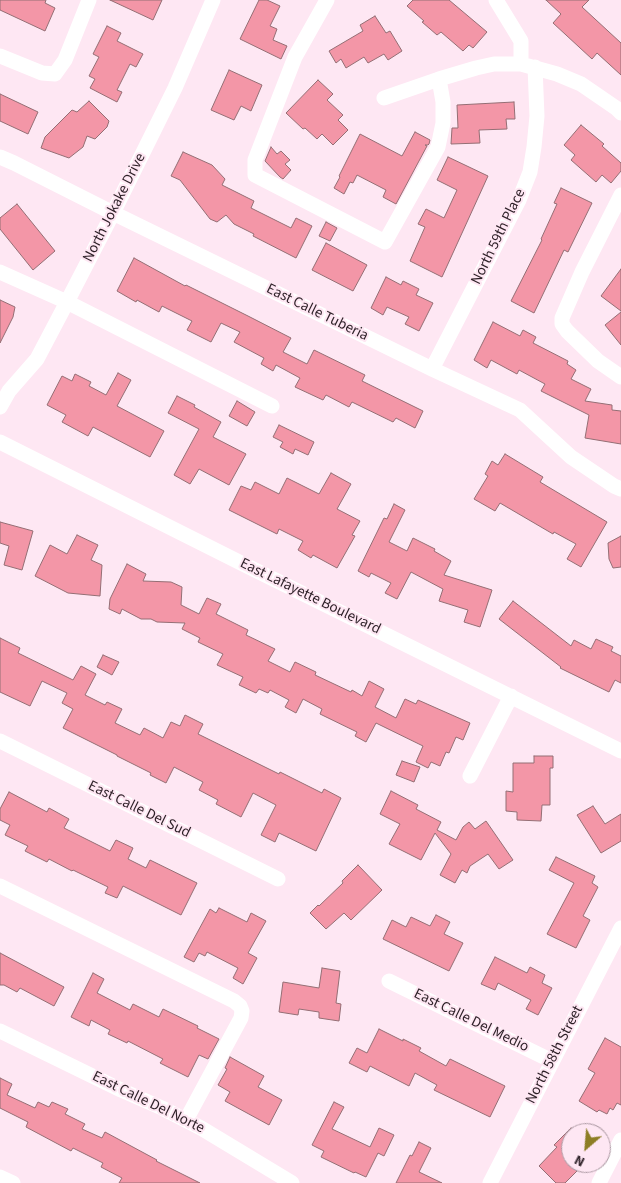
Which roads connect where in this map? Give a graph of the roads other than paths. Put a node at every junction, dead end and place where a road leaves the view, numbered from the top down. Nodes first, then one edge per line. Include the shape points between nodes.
1 (89, 0) edge
2 (213, 0) edge
3 (327, 0) edge
4 (496, 0) edge
5 (0, 56) edge
6 (528, 66) junction
7 (439, 79) junction
8 (384, 98) dead end
9 (621, 113) edge
10 (0, 157) edge
11 (621, 195) edge
12 (113, 214) junction
13 (0, 272) edge
14 (67, 302) junction
15 (432, 369) junction
16 (621, 378) edge
17 (0, 406) edge
18 (272, 406) dead end
19 (0, 442) edge
20 (621, 489) edge
21 (511, 696) junction
22 (0, 741) edge
23 (621, 750) edge
24 (470, 776) dead end
25 (278, 879) dead end
26 (0, 886) edge
27 (621, 928) edge
28 (389, 981) dead end
29 (0, 1030) edge
30 (552, 1061) junction
31 (186, 1120) junction
32 (621, 1140) edge
33 (0, 1177) edge
34 (13, 1183) edge
35 (292, 1183) edge
36 (490, 1183) edge
37 (599, 1183) edge

1 - 5 street via 65,60 55,74 42,74
2 - 12 street, North Jokake Drive via 175,88
3 - 7 street via 295,57 255,160 255,175 385,242 438,146 443,123
4 - 6 street, North 59th Place via 520,41
6 - 7 street via 494,64
6 - 9 street via 581,84
6 - 15 street, North 59th Place via 536,116 530,172 519,200
7 - 8 street
10 - 12 street, East Calle Tuberia
11 - 16 street via 582,272 562,324 598,361
12 - 14 street, North Jokake Drive
12 - 15 street, East Calle Tuberia
13 - 14 street
14 - 17 street, North Jokake Drive via 37,360
14 - 18 street
15 - 20 street, East Calle Tuberia via 520,410 571,457
19 - 21 street, East Lafayette Boulevard
21 - 23 street, East Lafayette Boulevard
21 - 24 street
22 - 25 street, East Calle Del Sud
26 - 31 street via 240,1006 241,1018
27 - 30 street, North 58th Street
28 - 30 street, East Calle Del Medio
29 - 31 street, East Calle Del Norte
30 - 36 street, North 58th Street
31 - 35 street, East Calle Del Norte
32 - 37 street
33 - 34 street

